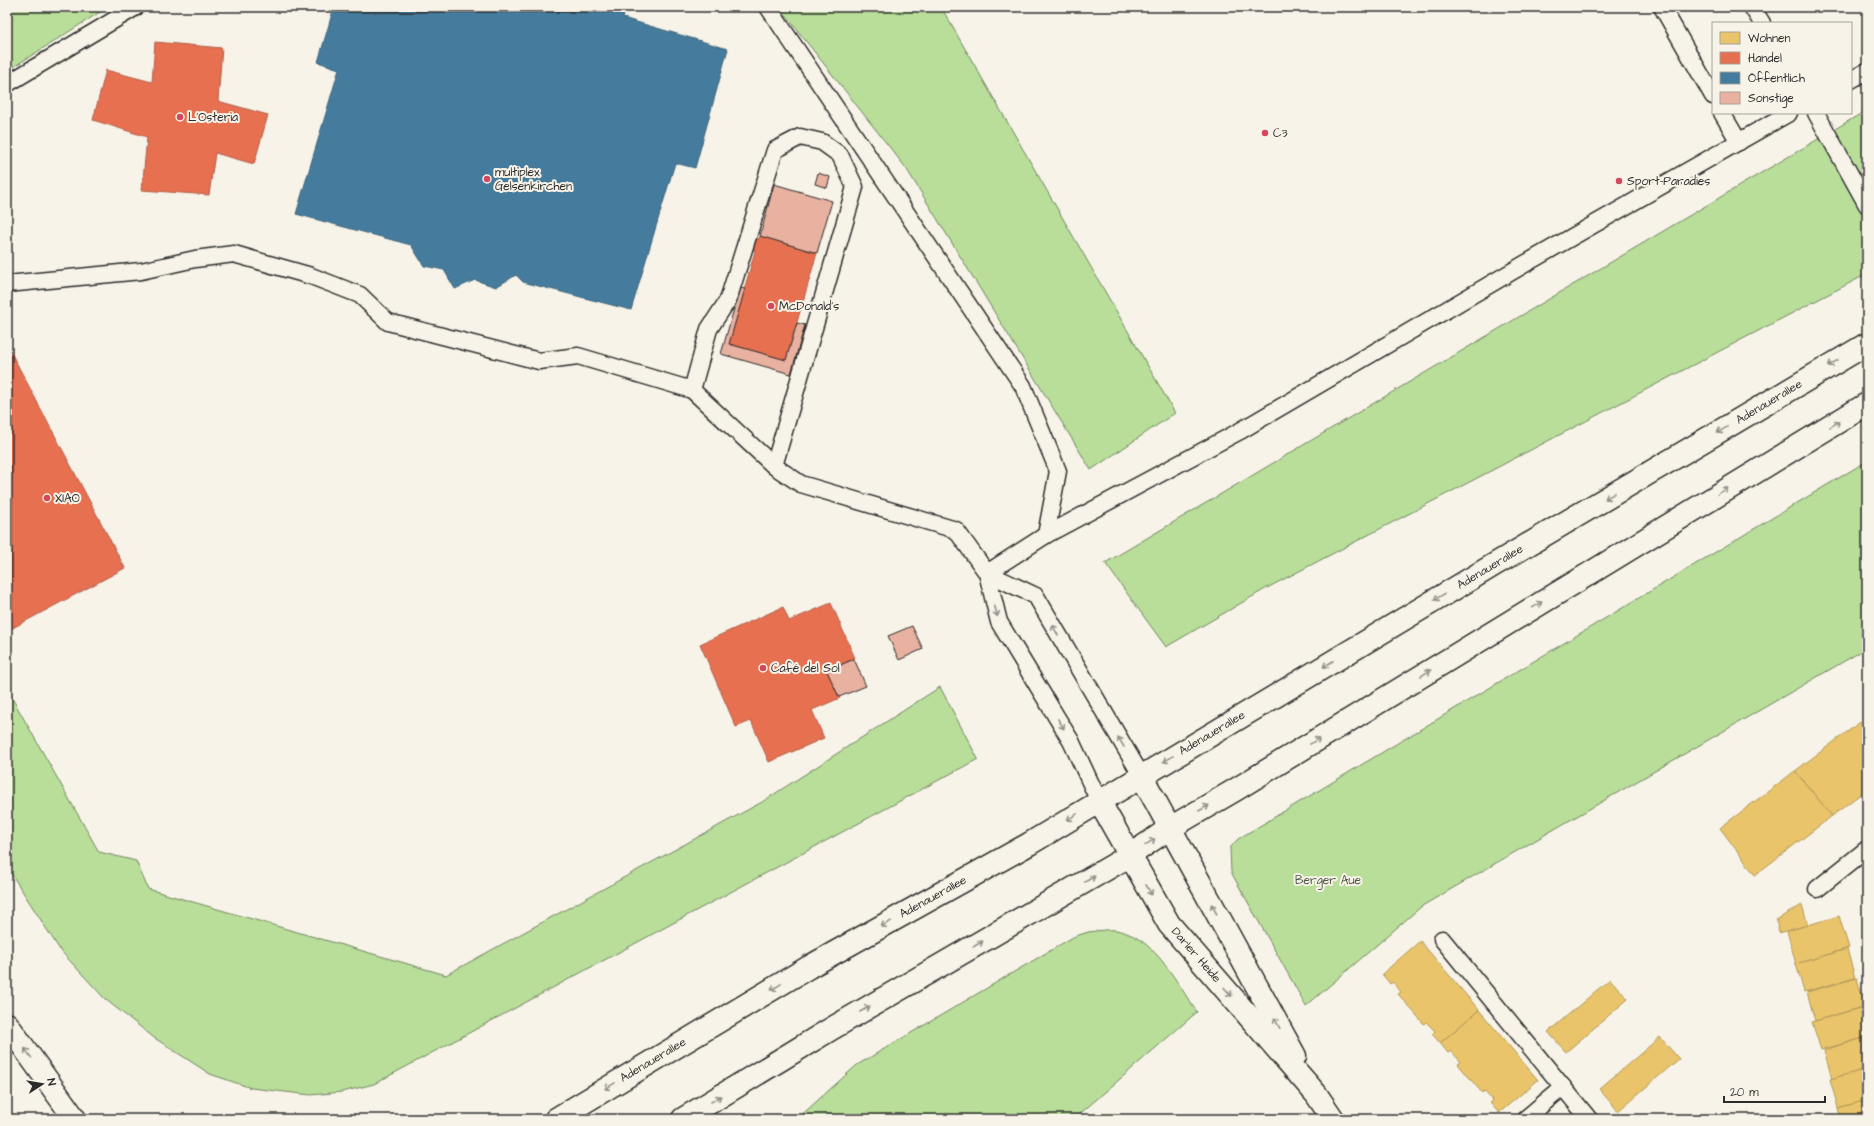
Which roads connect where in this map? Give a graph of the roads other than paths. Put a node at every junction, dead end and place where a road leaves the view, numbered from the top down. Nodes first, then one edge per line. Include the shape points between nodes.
1 (136, 7) edge
2 (768, 7) edge
3 (1662, 7) edge
4 (1752, 7) edge
5 (1761, 22) edge
6 (1867, 71) edge
7 (1852, 79) edge
8 (7, 84) edge
9 (1712, 94) edge
10 (1723, 114) edge
11 (1787, 114) edge
12 (1817, 114) edge
13 (1739, 142) junction
14 (1867, 205) edge
15 (7, 284) edge
16 (1867, 344) edge
17 (692, 390) junction
18 (1867, 404) edge
19 (774, 466) junction
20 (1046, 535) junction
21 (987, 573) junction
22 (1141, 775) junction
23 (1099, 801) junction
24 (1170, 828) junction
25 (1867, 849) edge
26 (1129, 856) junction
27 (1817, 889) dead end
28 (1442, 939) dead end
29 (7, 1024) edge
30 (1563, 1087) junction
31 (1316, 1094) junction
32 (75, 1119) edge
33 (556, 1119) edge
34 (683, 1119) edge
35 (1333, 1119) edge
36 (1525, 1119) edge
37 (1589, 1119) edge

1 - 8 lane
2 - 20 lane via 1023,386 1058,471
3 - 9 lane
4 - 5 lane
6 - 7 lane
10 - 13 lane
11 - 13 lane
12 - 14 lane
13 - 20 lane via 1522,265 1240,431
15 - 17 lane via 141,271 195,259 234,254 311,276 360,295 388,322 539,361 578,356
16 -> 22 main road, Adenauerallee
17 - 19 lane
17 - 19 lane via 709,329 728,300 775,150 800,136 822,142 840,155 855,187
24 -> 18 main road
19 - 21 lane via 802,484 956,530
20 - 21 lane
22 -> 21 lane via 1036,596
21 -> 23 lane via 999,622 1071,741
22 - 23 main road, Adenauerallee
22 - 24 main road, Darler Heide
23 - 26 main road, Darler Heide
23 -> 33 main road, Adenauerallee via 1029,844 809,967
26 -> 24 main road
31 -> 24 main road, Darler Heide
25 - 27 lane
26 -> 31 main road, Darler Heide via 1169,924
34 -> 26 main road via 831,1029
28 - 30 lane
32 -> 29 main road
30 - 36 lane
30 - 37 lane
31 - 35 main road, Darler Heide

